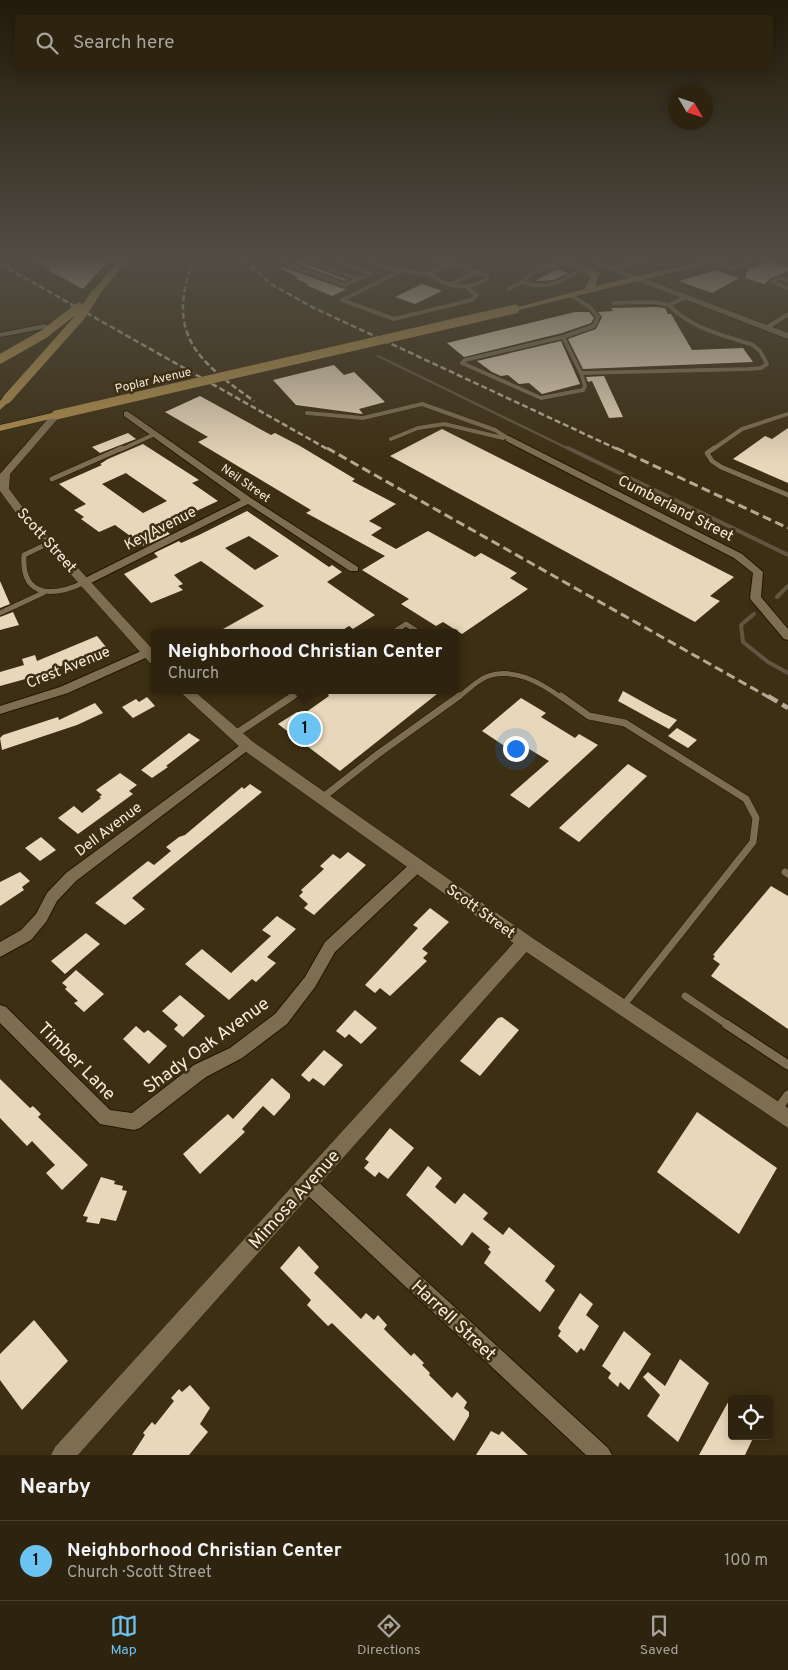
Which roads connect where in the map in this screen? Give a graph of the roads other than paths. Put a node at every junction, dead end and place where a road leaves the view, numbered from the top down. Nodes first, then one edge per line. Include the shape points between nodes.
1 (35, 328) edge
2 (52, 328) edge
3 (70, 328) edge
4 (432, 328) edge
5 (590, 328) edge
6 (705, 328) edge
7 (765, 328) edge
8 (0, 335) edge
9 (788, 336) edge
10 (563, 337) junction
11 (0, 359) edge
12 (581, 373) junction
13 (0, 406) edge
14 (56, 414) junction
15 (127, 414) dead end
16 (307, 414) dead end
17 (788, 414) edge
18 (0, 428) edge
19 (155, 434) junction
20 (391, 439) dead end
21 (509, 439) junction
22 (52, 479) dead end
23 (788, 495) edge
24 (248, 500) junction
25 (49, 543) junction
26 (354, 569) dead end
27 (85, 582) junction
28 (44, 593) junction
29 (0, 613) edge
30 (398, 629) edge
31 (414, 629) edge
32 (788, 636) edge
33 (151, 656) edge
34 (188, 694) edge
35 (298, 694) edge
36 (0, 710) edge
37 (240, 740) junction
38 (322, 798) junction
39 (418, 865) junction
40 (525, 942) junction
41 (0, 950) edge
42 (685, 996) dead end
43 (622, 1007) junction
44 (0, 1012) edge
45 (788, 1065) edge
46 (788, 1095) edge
47 (782, 1115) edge
48 (134, 1122) joint
49 (308, 1184) junction
50 (63, 1455) edge
51 (601, 1455) edge

1 - 8 street
2 - 11 main road, bridge
3 - 13 main road, bridge
4 - 14 main road, Poplar Avenue, bridge
5 - 10 lane
6 - 12 lane via 753,344 767,364 748,369
7 - 9 main road
10 - 12 lane
10 - 12 lane via 462,363 541,398 582,390 585,386
14 - 18 main road, Poplar Avenue
14 - 25 main road, Scott Street via 5,474 4,489
15 - 19 street, Neil Street
16 - 21 lane via 363,418 422,404 495,430
17 - 23 lane via 742,429 707,453 721,467
19 - 22 lane
19 - 24 street, Neil Street
20 - 21 lane via 418,428 444,424
21 - 32 street, Cumberland Street via 738,556 758,572 755,598
24 - 26 street, Neil Street
24 - 27 street, Key Avenue
25 - 27 main road, Scott Street
25 - 28 lane via 24,555 22,567 34,587
27 - 28 lane via 63,593
27 - 33 main road, Scott Street
28 - 29 lane
30 - 31 lane via 406,624
33 - 36 street, Crest Avenue via 64,690
34 - 37 main road, Scott Street
35 - 37 lane
37 - 38 main road, Scott Street
37 - 41 street, Dell Avenue via 71,877 52,897 41,918 26,935
38 - 39 main road, Scott Street
38 - 43 lane via 486,677 508,674 528,677 544,685 589,716 625,723 746,799 756,818 753,842
39 - 40 main road, Scott Street
39 - 48 street, Shady Oak Avenue via 330,947 310,982 281,1019 236,1053 200,1070
40 - 43 main road, Scott Street
40 - 49 main road, Mimosa Avenue
42 - 45 lane
43 - 47 main road, Scott Street
44 - 48 street, Timber Lane via 106,1118
46 - 47 lane
49 - 50 main road, Mimosa Avenue
49 - 51 street, Harrell Street

